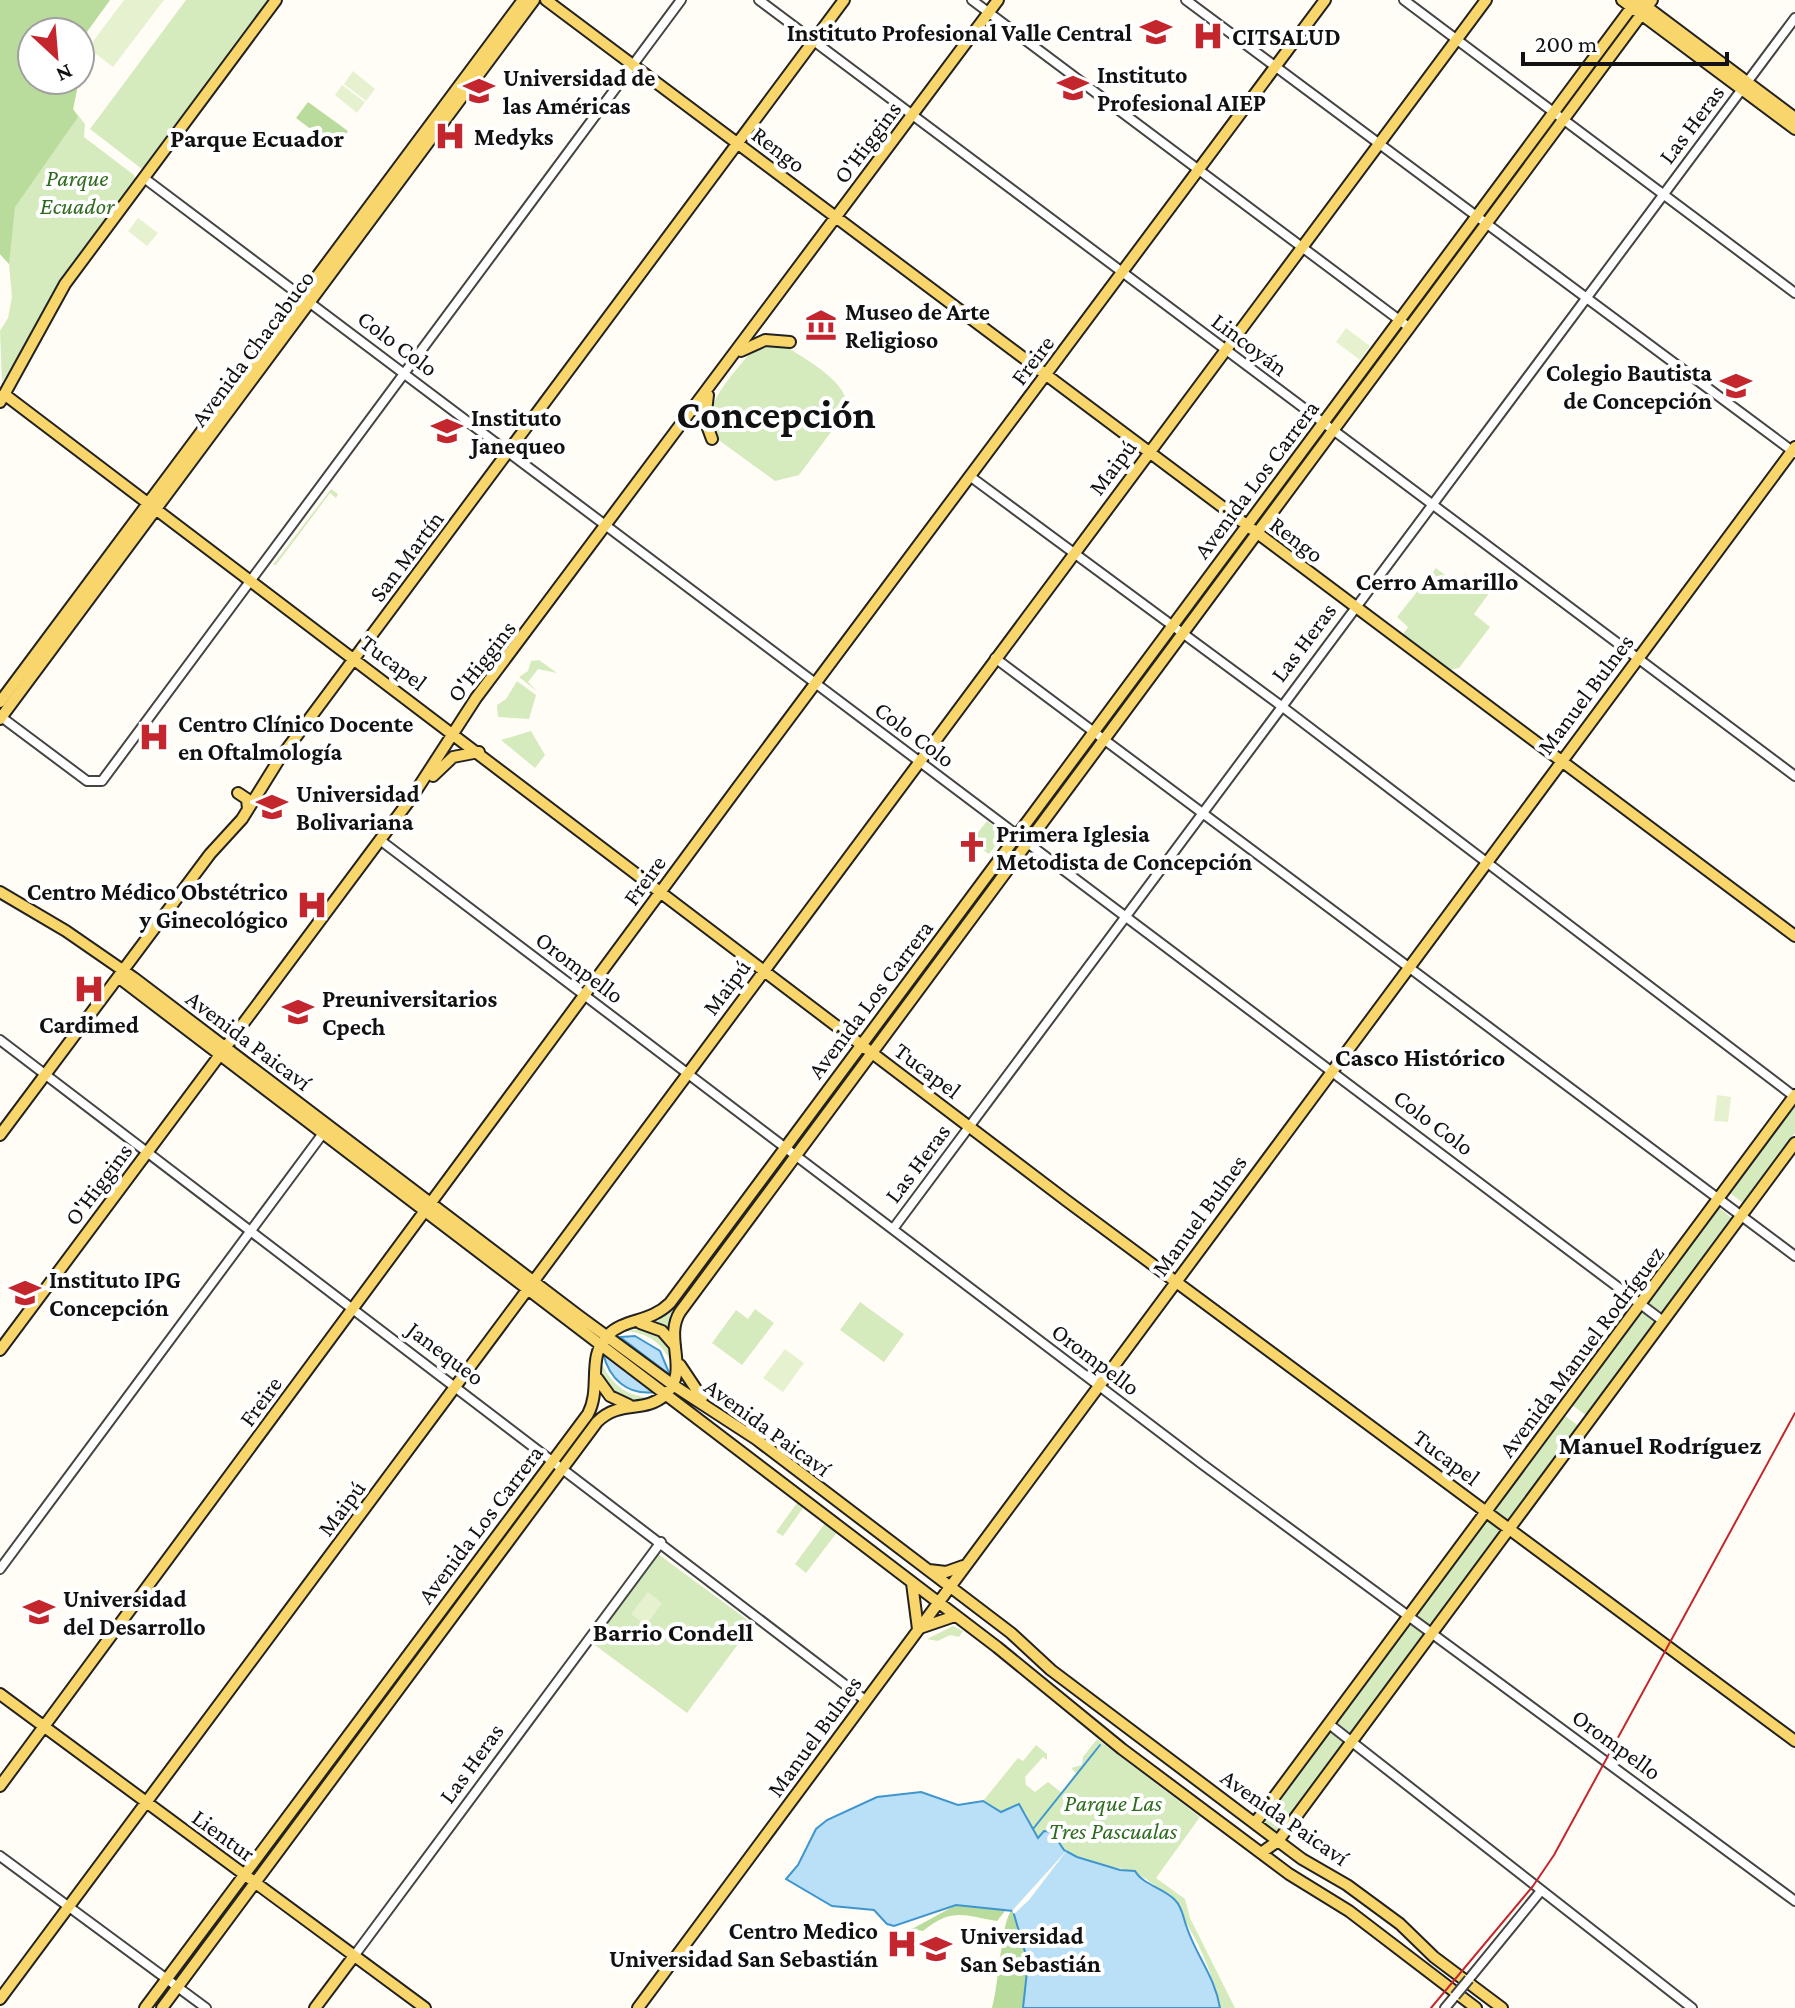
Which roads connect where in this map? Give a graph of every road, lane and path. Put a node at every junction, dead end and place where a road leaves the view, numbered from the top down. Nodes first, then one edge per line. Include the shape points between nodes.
1 (276, 0) edge
2 (523, 0) edge
3 (534, 0) edge
4 (546, 0) edge
5 (681, 0) edge
6 (759, 0) edge
7 (844, 0) edge
8 (972, 0) edge
9 (998, 0) edge
10 (1186, 0) edge
11 (1325, 0) edge
12 (1404, 0) edge
13 (1486, 0) edge
14 (1622, 0) edge
15 (1642, 5) edge
16 (989, 12) junction
17 (1795, 18) edge
18 (1456, 39) junction
19 (813, 41) junction
20 (633, 66) junction
21 (1275, 67) junction
22 (1744, 86) junction
23 (1555, 113) junction
24 (912, 116) junction
25 (1795, 118) edge
26 (1566, 121) junction
27 (1795, 129) edge
28 (737, 143) junction
29 (1380, 144) junction
30 (1198, 170) junction
31 (144, 178) junction
32 (1663, 194) junction
33 (837, 217) junction
34 (1478, 217) junction
35 (1488, 225) junction
36 (1301, 248) junction
37 (1122, 273) junction
38 (1795, 293) edge
39 (1586, 297) junction
40 (306, 299) junction
41 (1400, 320) junction
42 (1410, 328) junction
43 (790, 342) dead end
44 (1225, 350) junction
45 (733, 357) junction
46 (404, 373) junction
47 (1046, 376) junction
48 (709, 390) junction
49 (2, 398) edge
50 (1323, 423) junction
51 (1334, 431) junction
52 (712, 439) dead end
53 (508, 451) junction
54 (1794, 451) edge
55 (1148, 452) junction
56 (971, 477) junction
57 (1431, 504) junction
58 (153, 506) junction
59 (608, 525) junction
60 (1246, 526) junction
61 (1257, 534) junction
62 (1073, 553) junction
63 (251, 580) junction
64 (1354, 608) junction
65 (1172, 625) junction
66 (1183, 633) junction
67 (355, 658) junction
68 (995, 658) junction
69 (1637, 658) junction
70 (816, 683) junction
71 (0, 702) edge
72 (1280, 705) junction
73 (1, 717) edge
74 (1093, 731) junction
75 (452, 732) junction
76 (1104, 739) junction
77 (479, 752) junction
78 (918, 761) junction
79 (1561, 761) junction
80 (1795, 776) edge
81 (238, 793) dead end
82 (412, 797) junction
83 (248, 809) junction
84 (1202, 812) junction
85 (1016, 835) junction
86 (380, 840) junction
87 (1027, 843) junction
88 (1485, 862) junction
89 (661, 891) junction
90 (0, 892) edge
91 (1127, 917) junction
92 (1795, 936) edge
93 (1409, 965) junction
94 (764, 970) junction
95 (120, 974) junction
96 (584, 996) junction
97 (0, 1040) edge
98 (861, 1045) junction
99 (224, 1051) junction
100 (871, 1052) junction
101 (1330, 1070) junction
102 (687, 1073) junction
103 (45, 1075) junction
104 (1795, 1096) edge
105 (969, 1127) junction
106 (324, 1132) junction
107 (0, 1135) edge
108 (1795, 1143) edge
109 (785, 1147) junction
110 (145, 1154) junction
111 (796, 1155) junction
112 (1719, 1198) junction
113 (429, 1207) junction
114 (1742, 1215) junction
115 (893, 1229) junction
116 (249, 1233) junction
117 (1795, 1256) edge
118 (1175, 1281) junction
119 (531, 1284) junction
120 (1640, 1304) junction
121 (353, 1309) junction
122 (1663, 1321) junction
123 (639, 1323) junction
124 (604, 1339) junction
125 (0, 1350) edge
126 (676, 1354) junction
127 (597, 1376) junction
128 (457, 1385) junction
129 (1098, 1386) junction
130 (670, 1389) junction
131 (632, 1406) junction
132 (721, 1414) junction
133 (553, 1459) junction
134 (564, 1467) junction
135 (1486, 1512) junction
136 (1509, 1529) junction
137 (661, 1542) junction
138 (968, 1562) junction
139 (924, 1568) junction
140 (0, 1569) edge
141 (912, 1583) junction
142 (949, 1587) junction
143 (938, 1603) junction
144 (955, 1616) junction
145 (1409, 1616) junction
146 (918, 1629) junction
147 (1432, 1633) junction
148 (0, 1694) edge
149 (865, 1700) junction
150 (1329, 1724) junction
151 (43, 1727) junction
152 (1352, 1741) junction
153 (1795, 1741) edge
154 (0, 1786) edge
155 (146, 1802) junction
156 (1255, 1823) junction
157 (1278, 1841) junction
158 (1261, 1853) junction
159 (0, 1856) edge
160 (244, 1874) junction
161 (255, 1883) junction
162 (1540, 1892) junction
163 (1795, 1901) edge
164 (69, 1907) junction
165 (354, 1956) junction
166 (166, 1979) junction
167 (178, 1987) junction
168 (0, 1999) edge
169 (145, 2008) edge
170 (162, 2008) edge
171 (206, 2008) edge
172 (315, 2008) edge
173 (425, 2008) edge
174 (638, 2008) edge
175 (1445, 2008) edge
176 (1476, 2008) edge
177 (1502, 2008) edge
178 (1692, 2008) edge

1 - 31 main road
2 - 40 main road, Avenida Chacabuco
3 - 40 main road, Avenida Chacabuco
4 - 20 main road, Rengo
5 - 20 street
6 - 19 street, Lincoyán
7 - 19 main road, San Martín
8 - 16 street
9 - 16 main road, O'Higgins
10 - 21 street
11 - 21 main road, Freire
12 - 18 street
13 - 18 main road, Maipú
14 - 15 main road
15 - 22 main road
15 - 23 main road, Avenida Los Carrera
15 - 26 main road, Avenida Los Carrera
16 - 24 main road, O'Higgins
16 - 30 street
17 - 22 street, Las Heras
18 - 23 street
18 - 29 main road, Maipú
19 - 24 street, Lincoyán
19 - 28 main road, San Martín
20 - 28 main road, Rengo
20 - 46 street
21 - 29 street
21 - 30 main road, Freire
22 - 25 main road
22 - 27 main road
22 - 32 street, Las Heras
23 - 26 street
23 - 34 main road, Avenida Los Carrera
24 - 33 main road, O'Higgins
24 - 37 street, Lincoyán
26 - 32 street
26 - 35 main road, Avenida Los Carrera
28 - 33 main road, Rengo
28 - 53 main road, San Martín
29 - 34 street
29 - 36 main road, Maipú
30 - 36 street
30 - 37 main road, Freire
31 - 40 street, Colo Colo
31 - 49 main road via 60,292
32 - 38 street
32 - 39 street, Las Heras
33 - 45 main road, O'Higgins
33 - 47 main road, Rengo
34 - 35 street
34 - 41 main road, Avenida Los Carrera
35 - 39 street
35 - 42 main road, Avenida Los Carrera
36 - 41 street
36 - 44 main road, Maipú
37 - 44 street, Lincoyán
37 - 47 main road, Freire
39 - 54 street
39 - 57 street, Las Heras
40 - 46 street, Colo Colo
40 - 58 main road, Avenida Chacabuco
41 - 42 street
41 - 50 main road, Avenida Los Carrera
42 - 51 main road, Avenida Los Carrera
43 - 45 main road via 765,340
44 - 50 street, Lincoyán
44 - 55 main road, Maipú
45 - 48 main road, O'Higgins
46 - 53 street, Colo Colo
46 - 63 street
47 - 55 main road, Rengo
47 - 56 main road, Freire
48 - 52 main road via 705,420
48 - 59 main road, O'Higgins
49 - 58 main road, Tucapel
50 - 51 street, Lincoyán
50 - 60 main road, Avenida Los Carrera
51 - 57 street, Lincoyán
51 - 61 main road, Avenida Los Carrera
53 - 59 street, Colo Colo
53 - 67 main road, San Martín
54 - 69 main road, Manuel Bulnes
55 - 60 main road, Rengo
55 - 62 main road, Maipú
56 - 62 street
56 - 70 main road, Freire
57 - 64 street, Las Heras
57 - 69 street, Lincoyán
58 - 63 main road, Tucapel
58 - 71 main road, Avenida Chacabuco
58 - 73 main road, Avenida Chacabuco
59 - 70 street, Colo Colo
59 - 75 main road, O'Higgins
60 - 61 main road, Rengo
60 - 65 main road, Avenida Los Carrera
61 - 64 main road, Rengo
61 - 66 main road, Avenida Los Carrera
62 - 65 street
62 - 68 main road, Maipú
63 - 67 main road, Tucapel
63 - 73 street via 102,781 87,781
64 - 72 street, Las Heras
64 - 79 main road, Rengo
65 - 66 street
65 - 74 main road, Avenida Los Carrera
66 - 72 street
66 - 76 main road, Avenida Los Carrera
67 - 75 main road, Tucapel
67 - 83 main road, San Martín
68 - 74 street
68 - 78 main road, Maipú
69 - 79 main road, Manuel Bulnes
69 - 80 street, Lincoyán
70 - 78 street, Colo Colo
70 - 89 main road, Freire
72 - 84 street, Las Heras
72 - 88 street
74 - 76 street
74 - 85 main road, Avenida Los Carrera
75 - 77 main road, Tucapel
75 - 82 main road, O'Higgins
76 - 84 street
76 - 87 main road, Avenida Los Carrera
77 - 82 main road via 442,763
77 - 89 main road, Tucapel
78 - 85 street, Colo Colo
78 - 94 main road, Maipú
79 - 88 main road, Manuel Bulnes
79 - 92 main road, Rengo
81 - 83 main road via 246,797
82 - 86 main road, O'Higgins
83 - 95 main road, San Martín
84 - 91 street, Las Heras
84 - 93 street
85 - 87 street, Colo Colo
85 - 98 main road, Avenida Los Carrera
86 - 96 street, Orompello
86 - 99 main road, O'Higgins
87 - 91 street, Colo Colo
87 - 100 main road, Avenida Los Carrera
88 - 93 main road, Manuel Bulnes
88 - 104 street
89 - 94 main road, Tucapel
89 - 96 main road, Freire
90 - 95 main road, Avenida Paicaví via 66,931
91 - 101 street, Colo Colo
91 - 105 street, Las Heras
93 - 101 main road, Manuel Bulnes
93 - 112 street
94 - 98 main road, Tucapel
94 - 102 main road, Maipú
95 - 99 main road, Avenida Paicaví
95 - 103 main road, San Martín
96 - 102 street, Orompello
96 - 113 main road, Freire
97 - 103 street, Janequeo
98 - 100 main road, Tucapel
98 - 109 main road, Avenida Los Carrera
99 - 106 main road, Avenida Paicaví
99 - 110 main road, O'Higgins
99 - 113 main road, Avenida Paicaví
100 - 105 main road, Tucapel
100 - 111 main road, Avenida Los Carrera
101 - 118 main road, Manuel Bulnes
101 - 120 street, Colo Colo
102 - 109 street, Orompello
102 - 119 main road, Maipú
103 - 107 main road, San Martín
103 - 110 street, Janequeo
104 - 112 main road, Avenida Manuel Rodríguez
105 - 115 street, Las Heras
105 - 118 main road, Tucapel
106 - 113 main road, Avenida Paicaví
106 - 116 street
108 - 114 main road, Avenida Manuel Rodríguez
109 - 111 street, Orompello
109 - 123 main road, Avenida Los Carrera via 670,1303
110 - 116 street, Janequeo
110 - 125 main road, O'Higgins
111 - 115 street, Orompello
111 - 126 main road, Avenida Los Carrera via 680,1312 673,1330
112 - 114 street
112 - 120 main road, Avenida Manuel Rodríguez
113 - 119 main road, Avenida Paicaví
113 - 121 main road, Freire
114 - 117 street
114 - 122 main road, Avenida Manuel Rodríguez
115 - 129 street, Orompello
116 - 121 street, Janequeo
116 - 140 street
118 - 129 main road, Manuel Bulnes
118 - 135 main road, Tucapel
119 - 124 main road, Avenida Paicaví
119 - 128 main road, Maipú
120 - 122 street, Colo Colo
120 - 135 main road, Avenida Manuel Rodríguez
121 - 128 street, Janequeo
121 - 151 main road, Freire
122 - 136 main road, Avenida Manuel Rodríguez
123 - 124 main road, Avenida Los Carrera via 625,1325
123 - 126 main road via 662,1331
124 - 127 main road, Avenida Los Carrera via 596,1357
124 - 130 main road, Avenida Paicaví
126 - 130 main road, Avenida Los Carrera
126 - 132 main road via 692,1387
127 - 131 main road via 610,1396
127 - 133 main road, Avenida Los Carrera via 591,1409
128 - 133 street, Janequeo
128 - 155 main road, Maipú
129 - 138 main road, Manuel Bulnes
129 - 145 street, Orompello
130 - 131 main road, Avenida Los Carrera via 652,1403
130 - 132 main road, Avenida Paicaví
130 - 141 main road, Avenida Paicaví
131 - 134 main road, Avenida Los Carrera via 616,1408 600,1419
132 - 139 main road, Avenida Paicaví
133 - 134 street, Janequeo
133 - 160 main road, Avenida Los Carrera
134 - 137 street, Janequeo
134 - 161 main road, Avenida Los Carrera
135 - 136 main road, Tucapel
135 - 145 main road, Avenida Manuel Rodríguez
136 - 147 main road, Avenida Manuel Rodríguez
136 - 153 main road, Tucapel
137 - 149 street, Janequeo
137 - 165 street, Las Heras
138 - 139 main road via 946,1572
138 - 142 main road, Manuel Bulnes
139 - 142 main road, Avenida Paicaví
141 - 143 main road, Avenida Paicaví
141 - 146 main road
142 - 143 main road, Manuel Bulnes
142 - 156 main road, Avenida Paicaví
143 - 144 main road, Avenida Paicaví
143 - 146 main road, Manuel Bulnes
144 - 146 main road
144 - 158 main road, Avenida Paicaví
145 - 147 street, Orompello
145 - 150 main road, Avenida Manuel Rodríguez
146 - 149 main road, Manuel Bulnes
147 - 152 main road, Avenida Manuel Rodríguez
147 - 163 street, Orompello
148 - 151 main road, Lientur
149 - 174 main road, Manuel Bulnes
150 - 152 street
150 - 156 main road, Avenida Manuel Rodríguez
151 - 154 main road, Freire
151 - 155 main road, Lientur
152 - 157 main road, Avenida Manuel Rodríguez
152 - 162 street
155 - 160 main road, Lientur
155 - 164 main road, Maipú
156 - 157 main road, Avenida Paicaví
157 - 158 main road, Avenida Manuel Rodríguez
157 - 177 main road, Avenida Paicaví via 1373,1904
158 - 176 main road, Avenida Paicaví
159 - 164 street
160 - 161 main road, Lientur
160 - 166 main road, Avenida Los Carrera
161 - 165 main road, Lientur
161 - 167 main road, Avenida Los Carrera
162 - 175 street, bridge
162 - 178 street
164 - 166 street
164 - 168 main road, Maipú
165 - 172 main road, Las Heras
165 - 173 main road, Lientur
166 - 167 street
166 - 169 main road, Avenida Los Carrera
167 - 170 main road, Avenida Los Carrera
167 - 171 street

